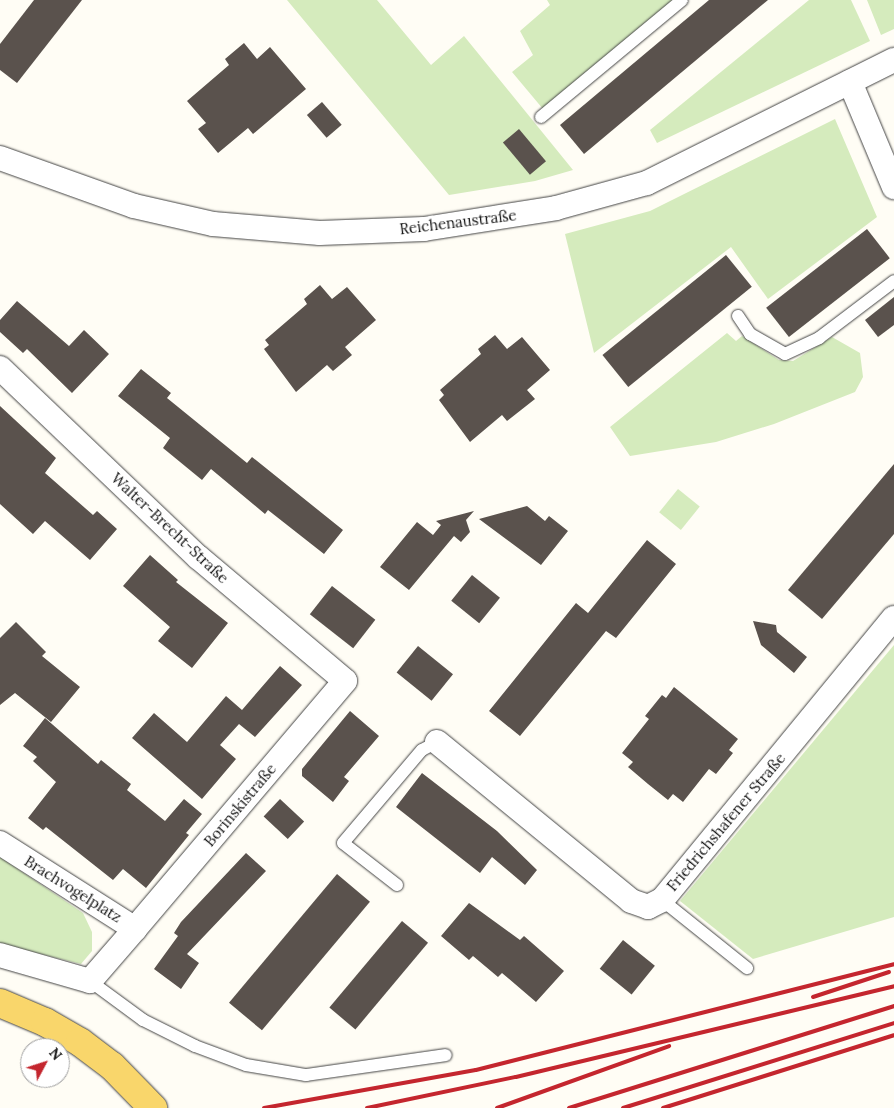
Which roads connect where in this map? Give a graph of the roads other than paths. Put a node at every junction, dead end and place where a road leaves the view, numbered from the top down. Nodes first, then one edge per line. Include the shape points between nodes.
1 (682, 0) edge
2 (894, 60) edge
3 (850, 82) junction
4 (541, 117) dead end
5 (0, 158) edge
6 (894, 187) edge
7 (894, 281) edge
8 (738, 316) dead end
9 (0, 368) edge
10 (894, 618) edge
11 (345, 681) joint
12 (437, 742) joint
13 (0, 843) edge
14 (397, 885) dead end
15 (662, 900) junction
16 (135, 929) junction
17 (0, 955) edge
18 (747, 968) dead end
19 (90, 981) junction
20 (0, 1003) edge
21 (446, 1055) dead end
22 (154, 1108) edge

1 - 4 lane
2 - 3 street, Reichenaustraße
3 - 5 street, Reichenaustraße via 647,183 547,209 424,228 320,233 213,224 134,206
3 - 6 street
7 - 8 lane via 819,338 786,354 750,334
9 - 11 street, Walter-Brecht-Straße via 198,557
10 - 15 street, Friedrichshafener Straße
11 - 16 street, Borinskistraße
12 - 14 lane via 422,750 344,843
12 - 15 street, Friedrichshafener Straße via 631,900 648,907
13 - 16 street, Brachvogelplatz
15 - 18 lane
16 - 19 street, Brachvogelplatz
17 - 19 street
19 - 21 lane via 144,1020 195,1046 246,1065 306,1075
20 - 22 main road via 45,1022 80,1042 112,1066

